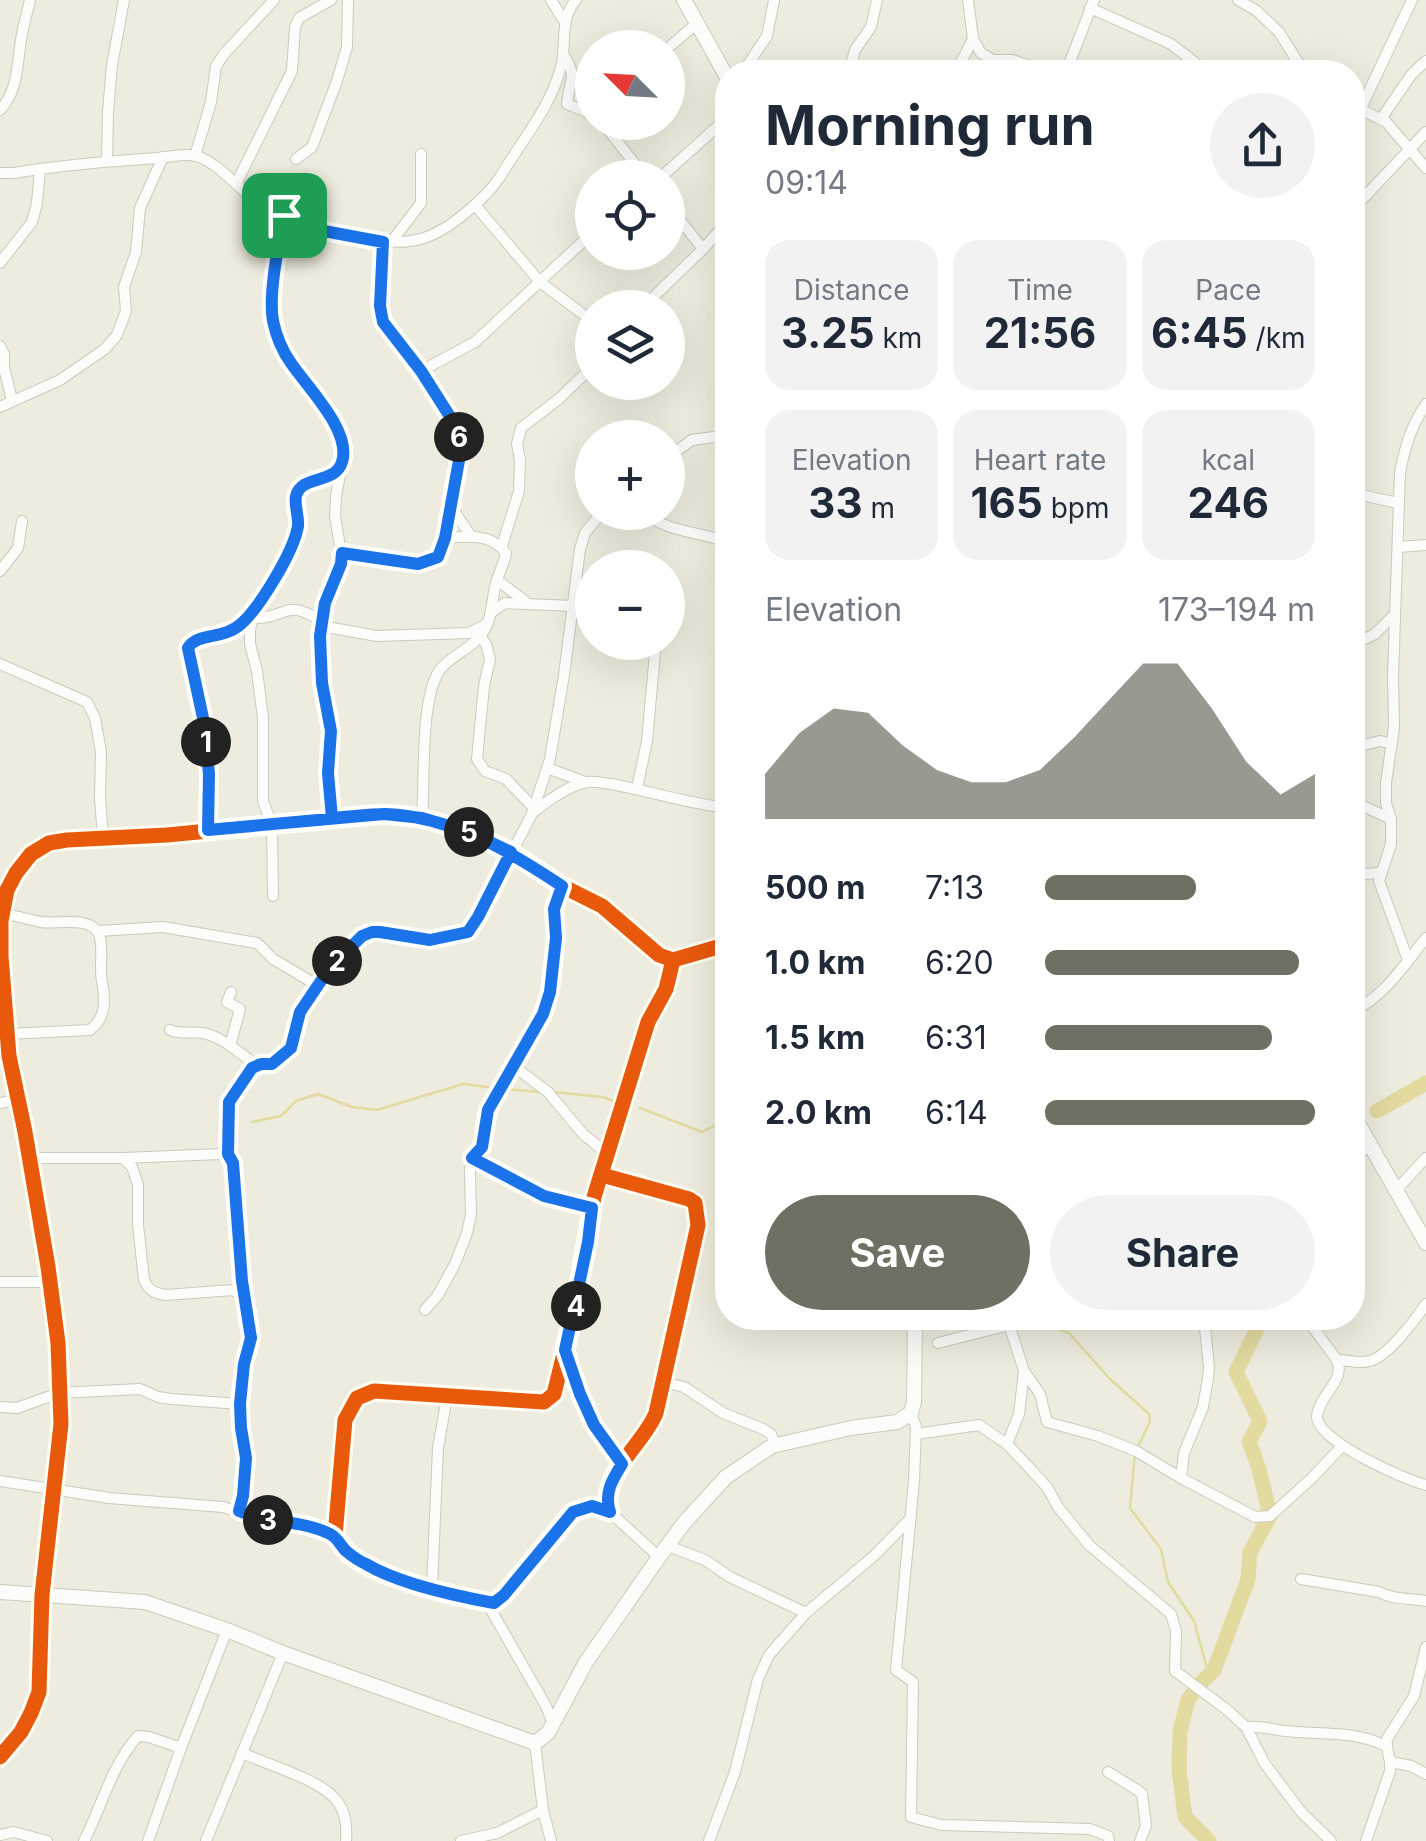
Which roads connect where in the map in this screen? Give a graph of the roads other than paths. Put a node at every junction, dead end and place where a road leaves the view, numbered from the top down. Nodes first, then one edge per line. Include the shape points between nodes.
1 (30, 0) edge
2 (124, 0) edge
3 (274, 0) edge
4 (310, 0) edge
5 (348, 0) edge
6 (551, 0) edge
7 (576, 0) edge
8 (684, 0) edge
9 (774, 0) edge
10 (877, 0) edge
11 (968, 0) edge
12 (1238, 0) edge
13 (1412, 0) edge
14 (327, 2) edge
15 (1092, 4) edge
16 (565, 22) junction
17 (696, 24) junction
18 (685, 33) edge
19 (972, 39) junction
20 (563, 54) junction
21 (717, 60) edge
22 (751, 60) edge
23 (852, 60) edge
24 (962, 60) edge
25 (994, 60) edge
26 (1071, 60) edge
27 (1192, 60) edge
28 (1296, 60) edge
29 (1426, 60) edge
30 (1365, 91) edge
31 (575, 107) edge
32 (0, 110) edge
33 (1365, 111) edge
34 (1380, 118) junction
35 (715, 129) edge
36 (1426, 132) edge
37 (616, 140) edge
38 (1409, 148) junction
39 (421, 154) dead end
40 (195, 156) junction
41 (163, 157) junction
42 (296, 159) dead end
43 (632, 160) edge
44 (680, 160) edge
45 (106, 161) junction
46 (1426, 168) edge
47 (40, 169) junction
48 (0, 173) edge
49 (236, 184) junction
50 (1365, 196) edge
51 (475, 206) junction
52 (284, 215) junction
53 (685, 227) edge
54 (715, 235) edge
55 (388, 241) junction
56 (575, 249) edge
57 (702, 249) junction
58 (0, 264) edge
59 (540, 282) junction
60 (660, 290) edge
61 (575, 308) edge
62 (0, 346) edge
63 (421, 371) junction
64 (575, 383) edge
65 (12, 400) junction
66 (1426, 404) edge
67 (0, 407) edge
68 (715, 437) edge
69 (685, 445) edge
70 (342, 465) junction
71 (322, 480) junction
72 (337, 491) junction
73 (1365, 496) edge
74 (1398, 503) junction
75 (451, 507) junction
76 (22, 521) dead end
77 (587, 530) edge
78 (685, 530) edge
79 (471, 536) junction
80 (715, 537) edge
81 (445, 538) junction
82 (1426, 544) edge
83 (502, 546) junction
84 (1398, 547) junction
85 (342, 553) junction
86 (0, 571) edge
87 (497, 580) junction
88 (530, 604) junction
89 (574, 604) junction
90 (254, 613) junction
91 (1396, 613) junction
92 (490, 618) junction
93 (321, 624) junction
94 (480, 636) junction
95 (1365, 639) edge
96 (654, 660) edge
97 (0, 664) edge
98 (1365, 744) edge
99 (1392, 744) junction
100 (547, 768) junction
101 (585, 782) junction
102 (637, 788) junction
103 (715, 807) edge
104 (1365, 807) edge
105 (533, 811) junction
106 (332, 818) junction
107 (422, 818) junction
108 (1392, 819) junction
109 (272, 825) junction
110 (208, 830) junction
111 (102, 838) junction
112 (511, 852) junction
113 (1380, 873) junction
114 (1365, 874) edge
115 (562, 886) junction
116 (2, 896) edge
117 (273, 896) dead end
118 (1, 918) edge
119 (98, 931) junction
120 (1426, 938) edge
121 (715, 948) edge
122 (674, 960) junction
123 (1408, 960) junction
124 (317, 985) junction
125 (231, 992) dead end
126 (1365, 1006) edge
127 (170, 1030) dead end
128 (7, 1034) junction
129 (230, 1046) junction
130 (512, 1065) junction
131 (258, 1066) junction
132 (18, 1100) junction
133 (0, 1102) edge
134 (1365, 1134) edge
135 (1370, 1142) junction
136 (1365, 1148) edge
137 (228, 1154) junction
138 (609, 1154) junction
139 (30, 1158) junction
140 (123, 1158) junction
141 (472, 1158) junction
142 (1426, 1158) edge
143 (602, 1175) junction
144 (1397, 1189) junction
145 (592, 1208) junction
146 (1426, 1243) edge
147 (0, 1282) edge
148 (50, 1282) junction
149 (245, 1298) junction
150 (1426, 1304) edge
151 (425, 1310) dead end
152 (915, 1330) edge
153 (979, 1330) edge
154 (1011, 1330) edge
155 (1205, 1330) edge
156 (1315, 1330) edge
157 (938, 1343) dead end
158 (565, 1350) junction
159 (1337, 1360) junction
160 (1024, 1371) junction
161 (663, 1382) junction
162 (60, 1393) junction
163 (446, 1397) junction
164 (240, 1404) junction
165 (0, 1407) edge
166 (911, 1413) junction
167 (916, 1434) junction
168 (1007, 1444) junction
169 (775, 1445) junction
170 (1342, 1446) junction
171 (622, 1464) junction
172 (1182, 1478) junction
173 (0, 1482) edge
174 (1426, 1485) edge
175 (54, 1489) junction
176 (239, 1511) junction
177 (610, 1512) junction
178 (909, 1521) junction
179 (335, 1536) junction
180 (663, 1552) junction
181 (1302, 1579) dead end
182 (432, 1588) junction
183 (0, 1592) edge
184 (42, 1595) junction
185 (1426, 1602) edge
186 (494, 1603) junction
187 (806, 1613) junction
188 (227, 1630) junction
189 (1426, 1647) edge
190 (282, 1653) junction
191 (553, 1724) junction
192 (1246, 1727) junction
193 (535, 1743) junction
194 (1386, 1746) junction
195 (181, 1748) junction
196 (243, 1753) junction
197 (0, 1757) edge
198 (1391, 1762) junction
199 (1108, 1772) dead end
200 (1426, 1774) edge
201 (542, 1810) junction
202 (995, 1826) junction
203 (0, 1834) edge
204 (47, 1841) edge
205 (84, 1841) edge
206 (148, 1841) edge
207 (206, 1841) edge
208 (346, 1841) edge
209 (461, 1841) edge
210 (551, 1841) edge
211 (710, 1841) edge
212 (991, 1841) edge
213 (1109, 1841) edge
214 (1140, 1841) edge
215 (1330, 1841) edge
216 (1366, 1841) edge

1 - 32 street via 16,79
2 - 45 street
3 - 40 street via 216,66
4 - 14 street
5 - 42 street via 347,47 337,81 312,147
6 - 16 street
7 - 16 street
8 - 17 street
9 - 22 street via 767,36
10 - 23 street
11 - 19 street
12 - 28 street via 1279,32
13 - 30 street
14 - 49 street via 299,18 292,70
15 - 26 street
15 - 27 street
16 - 20 street
17 - 18 street
17 - 21 street
19 - 24 street
19 - 25 street
20 - 31 street via 573,76 567,104
20 - 51 street via 536,119
29 - 34 street
33 - 34 street
34 - 38 street
35 - 44 street
36 - 38 street
37 - 43 street
38 - 46 street
38 - 50 street
39 - 55 street via 421,203
40 - 41 street
40 - 49 street
41 - 45 street
41 - 65 street via 140,208 118,336 60,380
45 - 47 street
47 - 48 street
47 - 58 street via 34,217
49 - 52 street
51 - 55 street via 420,240
51 - 59 street
52 - 55 street via 324,231
52 - 70 street via 273,322 290,362 333,420
53 - 57 street
54 - 57 street
55 - 63 street via 381,316
56 - 59 street
57 - 60 street
59 - 61 street
59 - 63 street via 474,342
62 - 65 street
63 - 75 street via 462,444
64 - 83 street via 521,428 519,490
65 - 67 street
66 - 74 street via 1406,445
68 - 69 street
70 - 71 street
70 - 72 street
71 - 72 street
71 - 90 street via 298,491 295,540
72 - 85 street
73 - 74 street
74 - 84 street
75 - 79 street
75 - 81 street
76 - 86 street via 18,548
77 - 89 street
78 - 80 street
79 - 81 street
79 - 83 street
81 - 85 street via 438,557 418,564
82 - 84 street
83 - 87 street
84 - 91 street
85 - 93 street
87 - 88 street
87 - 92 street
88 - 89 street
88 - 92 street via 506,603
89 - 100 street
90 - 93 street via 270,618 293,608
90 - 109 street via 250,644 263,718 263,802
90 - 110 street via 230,633 198,638 188,648 203,718
91 - 95 street
91 - 99 street
92 - 93 street via 469,633 377,636
92 - 94 street
93 - 106 street
94 - 105 street via 490,660 478,759
94 - 107 street via 438,672 430,694
96 - 102 street
97 - 111 street via 86,702 101,752
98 - 99 street
99 - 108 street via 1386,803
100 - 101 street
100 - 105 street
101 - 102 street
101 - 105 street
102 - 103 street
104 - 108 street
105 - 112 street
106 - 107 street
106 - 109 street
107 - 112 street
108 - 113 street via 1391,850
109 - 110 street
109 - 117 street
110 - 111 street
111 - 116 street via 49,842 16,872
112 - 115 street
112 - 124 street via 468,932 430,940 372,932
113 - 114 street
113 - 123 street
115 - 122 street via 602,906 658,955
115 - 130 street via 554,909 550,992
116 - 118 street
118 - 119 street via 77,922
118 - 128 street
119 - 124 street via 163,927 256,943
119 - 128 street via 104,994 98,1025
120 - 123 street
121 - 122 street
122 - 138 street
123 - 126 street
124 - 131 street via 300,1012 291,1048
125 - 129 street via 228,1002 240,1009
127 - 129 street via 204,1033
128 - 132 street
129 - 131 street
130 - 138 street
130 - 141 street
131 - 137 street via 229,1102
132 - 133 street
132 - 139 street
134 - 135 street
135 - 136 street
135 - 144 street
137 - 140 street
137 - 149 street
138 - 143 street
139 - 140 street
139 - 148 street
140 - 149 street via 138,1185 146,1286 166,1295 233,1290
141 - 145 street via 544,1196
141 - 151 street via 467,1232
142 - 144 street
143 - 145 street
143 - 161 street via 695,1203 698,1226
144 - 146 street
145 - 158 street
147 - 148 street
148 - 162 street
149 - 164 street via 251,1338
150 - 159 street via 1375,1359
152 - 166 street
153 - 157 street
154 - 160 street
155 - 172 street via 1210,1367
156 - 159 street
158 - 163 street via 554,1394 544,1402
158 - 171 street via 594,1425
159 - 170 street via 1338,1376 1316,1419
160 - 168 street
160 - 172 street via 1050,1424 1136,1451
161 - 169 street via 763,1429
161 - 171 street via 652,1424
162 - 164 street via 140,1388 158,1396
162 - 165 street
162 - 175 street
163 - 179 street via 374,1391 357,1398 344,1420
163 - 182 street
164 - 176 street via 246,1458
166 - 167 street
166 - 169 street via 897,1422
167 - 168 street via 978,1425
167 - 178 street
168 - 192 street via 1089,1545 1171,1614 1178,1675
169 - 180 street via 726,1477
170 - 172 street via 1270,1516 1255,1517
170 - 174 street
171 - 177 street via 609,1485
173 - 175 street
175 - 176 street
175 - 184 street
176 - 179 street
177 - 180 street
177 - 186 street via 592,1506 573,1512
178 - 187 street
178 - 202 street via 896,1670 913,1682 911,1817
179 - 182 street via 373,1568
180 - 187 street via 705,1560
180 - 191 street via 586,1662
181 - 185 street
182 - 186 street
183 - 184 street
184 - 188 street via 145,1602
184 - 197 street via 39,1692 21,1732
186 - 191 street via 491,1610
187 - 211 street via 761,1669 736,1772
188 - 190 street
188 - 195 street
189 - 194 street via 1414,1696
190 - 193 street
190 - 196 street
191 - 193 street
192 - 194 street via 1355,1735
192 - 215 street via 1264,1764
193 - 201 street
194 - 198 street
195 - 205 street via 138,1736
195 - 206 street
196 - 207 street
196 - 208 street via 338,1801
198 - 200 street
198 - 216 street
199 - 214 street via 1142,1793 1146,1826
201 - 209 street via 497,1833
201 - 210 street
202 - 212 street
202 - 213 street via 1090,1829
203 - 204 street

